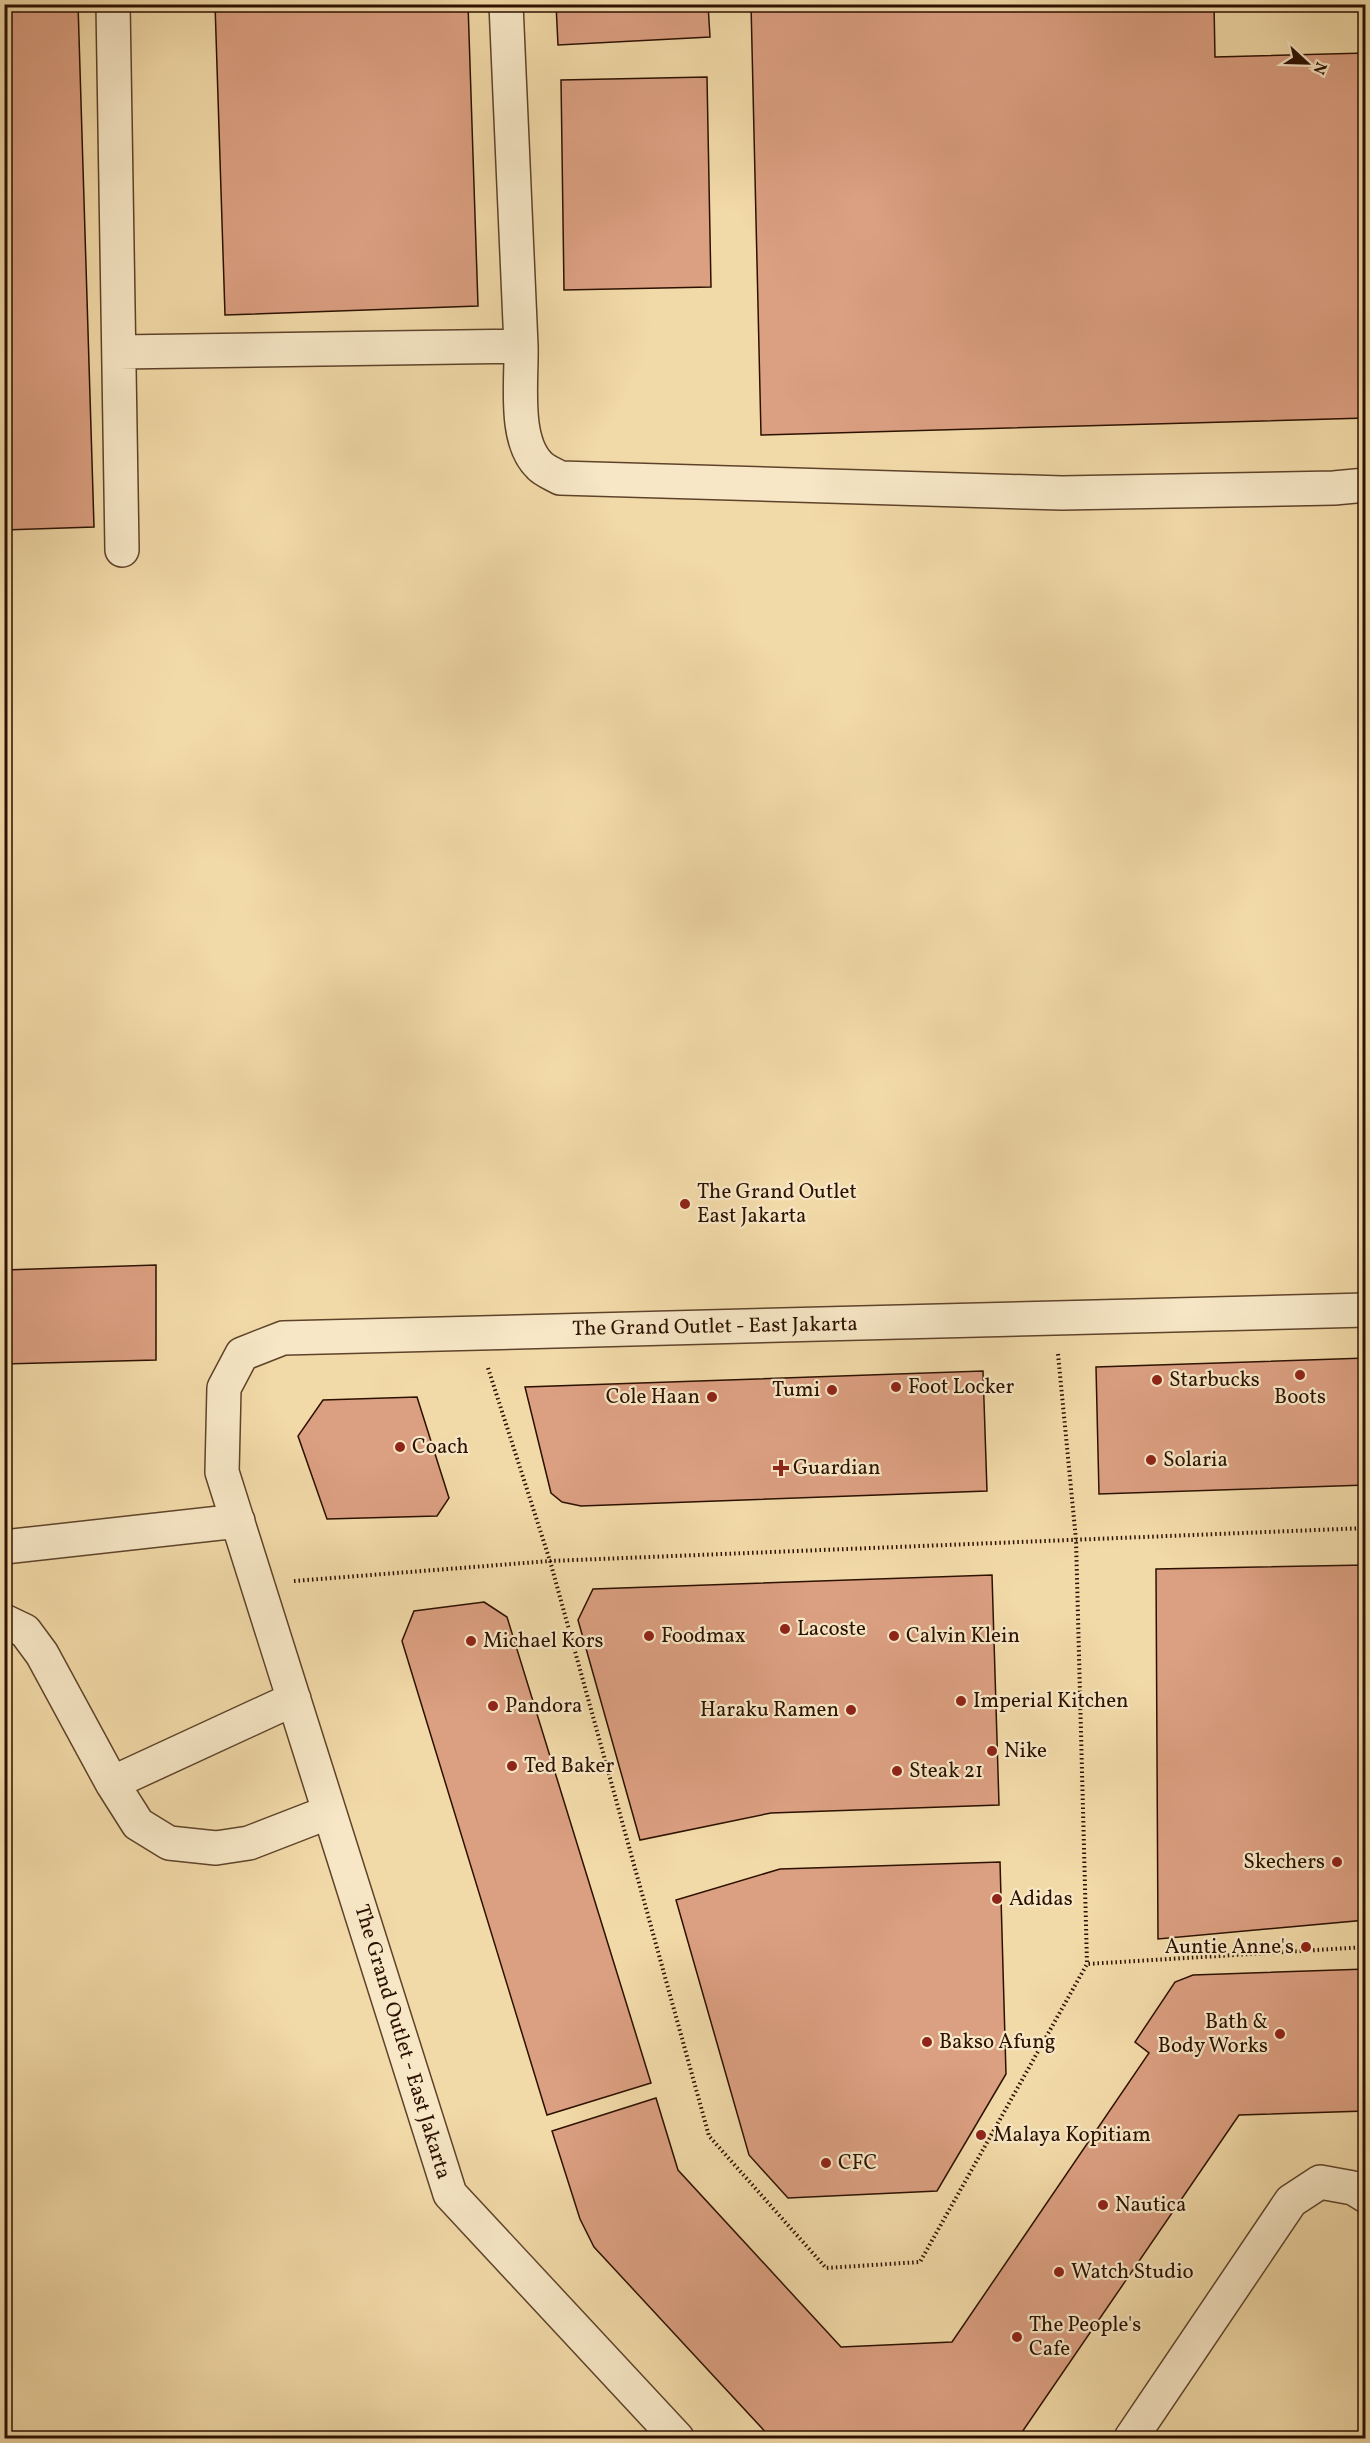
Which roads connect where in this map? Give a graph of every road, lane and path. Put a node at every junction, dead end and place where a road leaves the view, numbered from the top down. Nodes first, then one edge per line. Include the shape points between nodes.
1 (113, 4) edge
2 (506, 4) edge
3 (521, 346) junction
4 (119, 352) junction
5 (1365, 486) edge
6 (122, 550) dead end
7 (1365, 1310) edge
8 (1054, 1318) junction
9 (477, 1333) junction
10 (238, 1521) junction
11 (1365, 1528) edge
12 (1076, 1540) junction
13 (4, 1547) edge
14 (550, 1561) junction
15 (258, 1584) junction
16 (4, 1622) edge
17 (294, 1699) junction
18 (112, 1783) junction
19 (329, 1812) junction
20 (1365, 1947) edge
21 (1087, 1964) junction
22 (1365, 2196) edge
23 (677, 2439) edge
24 (1131, 2439) edge

1 - 4 lane
2 - 3 lane
3 - 4 lane
3 - 5 lane via 522,436 541,468 560,478 1062,493
4 - 6 lane
7 - 8 lane, The Grand Outlet - East Jakarta
8 - 9 lane, The Grand Outlet - East Jakarta
8 - 12 path
9 - 10 lane, The Grand Outlet - East Jakarta via 283,1338 242,1354 225,1388 222,1472
9 - 14 path
10 - 13 lane
10 - 15 lane, The Grand Outlet - East Jakarta
11 - 12 path
12 - 14 path
12 - 21 path
14 - 15 path
14 - 21 path via 709,2136 825,2268 920,2262
15 - 17 lane, The Grand Outlet - East Jakarta
16 - 18 lane via 25,1631 42,1654
17 - 18 lane
17 - 19 lane, The Grand Outlet - East Jakarta
18 - 19 lane via 138,1824 169,1843 216,1848 249,1843
19 - 23 lane, The Grand Outlet - East Jakarta via 450,2194
20 - 21 path
22 - 24 lane via 1353,2188 1320,2182 1291,2200

